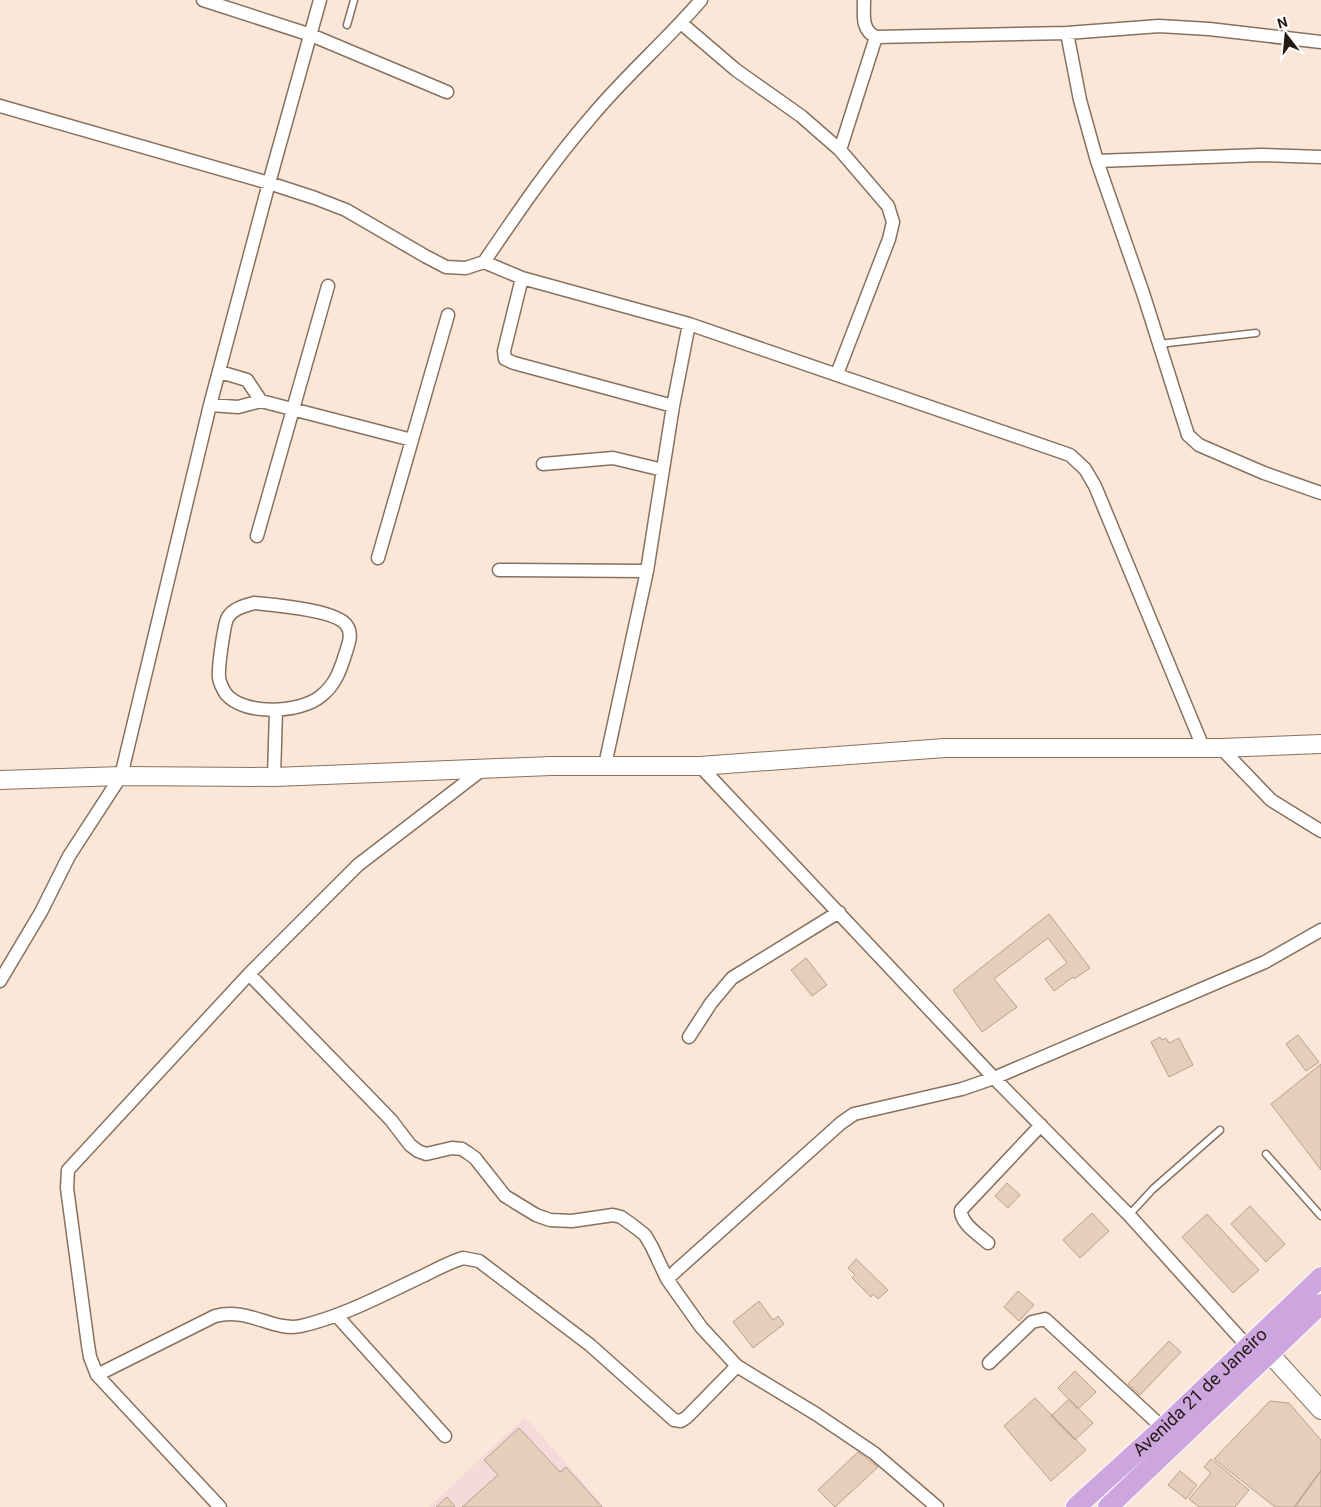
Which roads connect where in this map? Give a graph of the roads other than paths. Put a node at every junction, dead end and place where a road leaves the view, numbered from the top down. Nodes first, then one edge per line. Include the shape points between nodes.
1 (202, 0) edge
2 (320, 0) edge
3 (354, 0) edge
4 (701, 0) edge
5 (864, 0) edge
6 (681, 23) junction
7 (347, 25) dead end
8 (1067, 33) junction
9 (311, 35) junction
10 (876, 37) junction
11 (1321, 42) edge
12 (447, 92) dead end
13 (0, 106) edge
14 (840, 150) junction
15 (1321, 157) edge
16 (1097, 161) junction
17 (269, 182) junction
18 (484, 262) junction
19 (522, 278) junction
20 (328, 286) dead end
21 (448, 315) dead end
22 (689, 324) junction
23 (1256, 333) dead end
24 (1158, 344) junction
25 (220, 372) junction
26 (837, 374) junction
27 (261, 401) junction
28 (210, 405) junction
29 (673, 406) junction
30 (294, 409) junction
31 (412, 440) junction
32 (544, 464) dead end
33 (663, 470) junction
34 (1321, 493) edge
35 (258, 536) dead end
36 (378, 558) dead end
37 (499, 570) dead end
38 (647, 571) junction
39 (276, 710) junction
40 (1321, 744) edge
41 (1203, 747) junction
42 (1221, 748) junction
43 (605, 765) junction
44 (700, 766) junction
45 (483, 769) junction
46 (120, 776) junction
47 (274, 777) junction
48 (0, 780) edge
49 (1321, 831) edge
50 (839, 912) junction
51 (1321, 930) edge
52 (249, 974) junction
53 (0, 981) edge
54 (690, 1037) dead end
55 (994, 1078) junction
56 (1042, 1125) junction
57 (1220, 1130) dead end
58 (1266, 1154) dead end
59 (1129, 1215) junction
60 (1321, 1216) edge
61 (988, 1243) dead end
62 (1321, 1277) edge
63 (667, 1279) junction
64 (1321, 1304) edge
65 (337, 1316) junction
66 (1248, 1347) junction
67 (1270, 1354) junction
68 (989, 1363) dead end
69 (737, 1366) junction
70 (98, 1374) junction
71 (1321, 1410) edge
72 (1163, 1428) junction
73 (446, 1436) dead end
74 (220, 1507) edge
75 (937, 1507) edge
76 (1076, 1507) edge
77 (1108, 1507) edge

1 - 9 street
2 - 9 street
3 - 7 lane
4 - 6 street
5 - 10 street via 865,27
6 - 14 street
6 - 18 street via 558,155
8 - 10 street
8 - 11 street via 1159,26
8 - 16 street via 1080,100
9 - 12 street
9 - 17 street
10 - 14 street
13 - 17 street
14 - 26 street via 888,206 893,222
15 - 16 street via 1261,155
16 - 24 street
17 - 18 street via 346,210 446,267 466,268
17 - 25 street
18 - 19 street
19 - 22 street
19 - 29 street via 504,351 505,359
20 - 30 street
21 - 31 street
22 - 26 street
22 - 29 street
23 - 24 lane
24 - 34 street via 1188,435 1198,445
25 - 27 street via 247,380
25 - 28 street
26 - 41 street via 1070,455 1084,469 1095,486
27 - 28 street via 238,407
27 - 30 street
28 - 46 street
29 - 33 street
30 - 31 street
30 - 35 street
31 - 36 street
32 - 33 street via 613,458
33 - 38 street
37 - 38 street
38 - 43 street
39 - 39 street via 298,707 318,699 332,688 350,638 342,619 292,607 254,603 237,608 227,618 219,678 225,693 234,702
39 - 47 street
40 - 42 main road
41 - 42 main road
41 - 44 main road via 945,748
42 - 49 street via 1271,800
43 - 44 main road
43 - 45 main road
44 - 50 street
45 - 47 main road
45 - 52 street via 358,865
46 - 47 main road
46 - 48 main road
46 - 53 street via 69,856
50 - 54 street via 732,978
50 - 55 street
51 - 55 street via 1265,962
52 - 63 street via 418,1152 426,1154 462,1149 475,1158 505,1196 529,1212 550,1220 572,1221 613,1215 621,1218 645,1235
52 - 70 street via 68,1170 67,1188 88,1345 91,1362
55 - 56 street
55 - 63 street via 849,1117
56 - 59 street
56 - 61 street via 961,1210 964,1220
57 - 59 lane via 1153,1188
58 - 60 lane
59 - 66 street
62 - 66 main road, Avenida 21 de Janeiro
63 - 69 street via 701,1327
64 - 67 main road, Avenida 21 de Janeiro
65 - 69 street via 456,1260 472,1258 590,1345 674,1420 687,1417
65 - 70 street via 291,1327 243,1314 215,1316
65 - 73 street
66 - 72 main road, Avenida 21 de Janeiro
67 - 71 main road
67 - 77 main road, Avenida 21 de Janeiro
68 - 72 street via 1032,1322 1045,1319
69 - 75 street via 874,1453
70 - 74 street
72 - 76 main road, Avenida 21 de Janeiro

